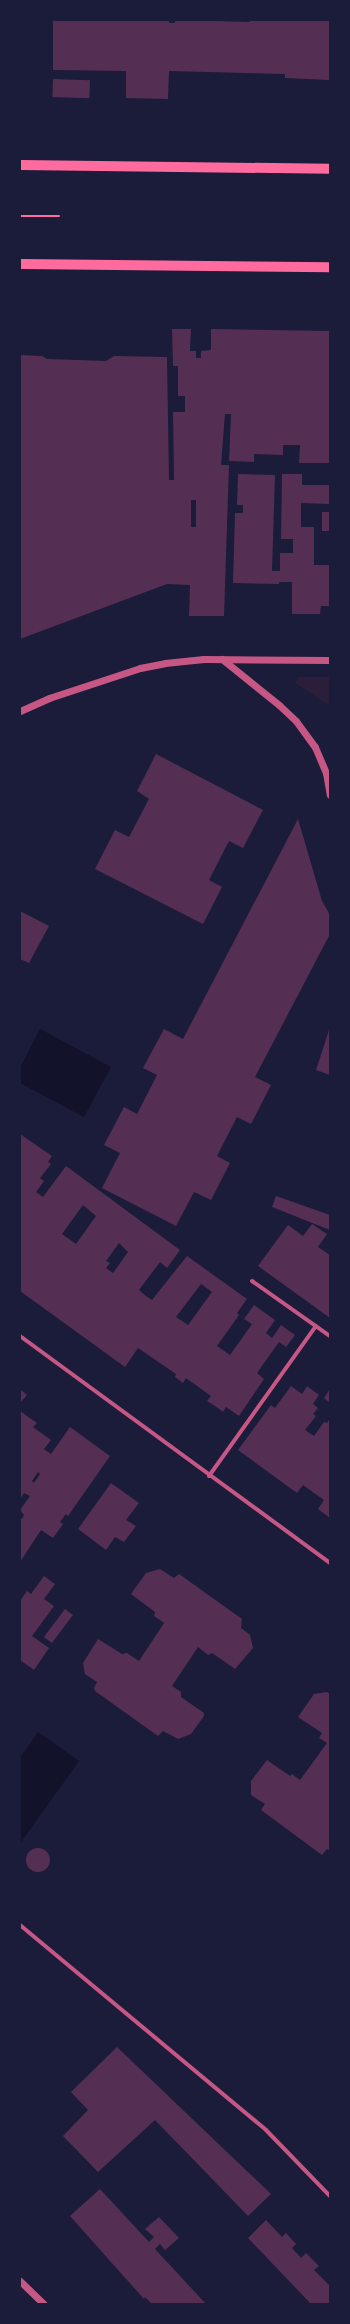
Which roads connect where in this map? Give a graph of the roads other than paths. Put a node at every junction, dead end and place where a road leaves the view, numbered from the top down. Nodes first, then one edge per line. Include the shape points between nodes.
1 (20, 165) edge
2 (330, 169) edge
3 (20, 264) edge
4 (330, 267) edge
5 (222, 659) junction
6 (330, 660) edge
7 (20, 711) edge
8 (330, 795) edge
9 (252, 1281) dead end
10 (316, 1326) junction
11 (20, 1336) edge
12 (330, 1336) edge
13 (209, 1476) junction
14 (330, 1563) edge
15 (20, 1925) edge
16 (330, 2196) edge
17 (20, 2281) edge
18 (44, 2304) edge

1 - 2 main road
3 - 4 main road
5 - 6 street
5 - 7 street via 165,663 140,668 49,698
5 - 8 street via 296,721 315,747 326,773
9 - 10 street
10 - 12 street
10 - 13 street
11 - 13 street
13 - 14 street
15 - 16 street via 266,2130
17 - 18 street

